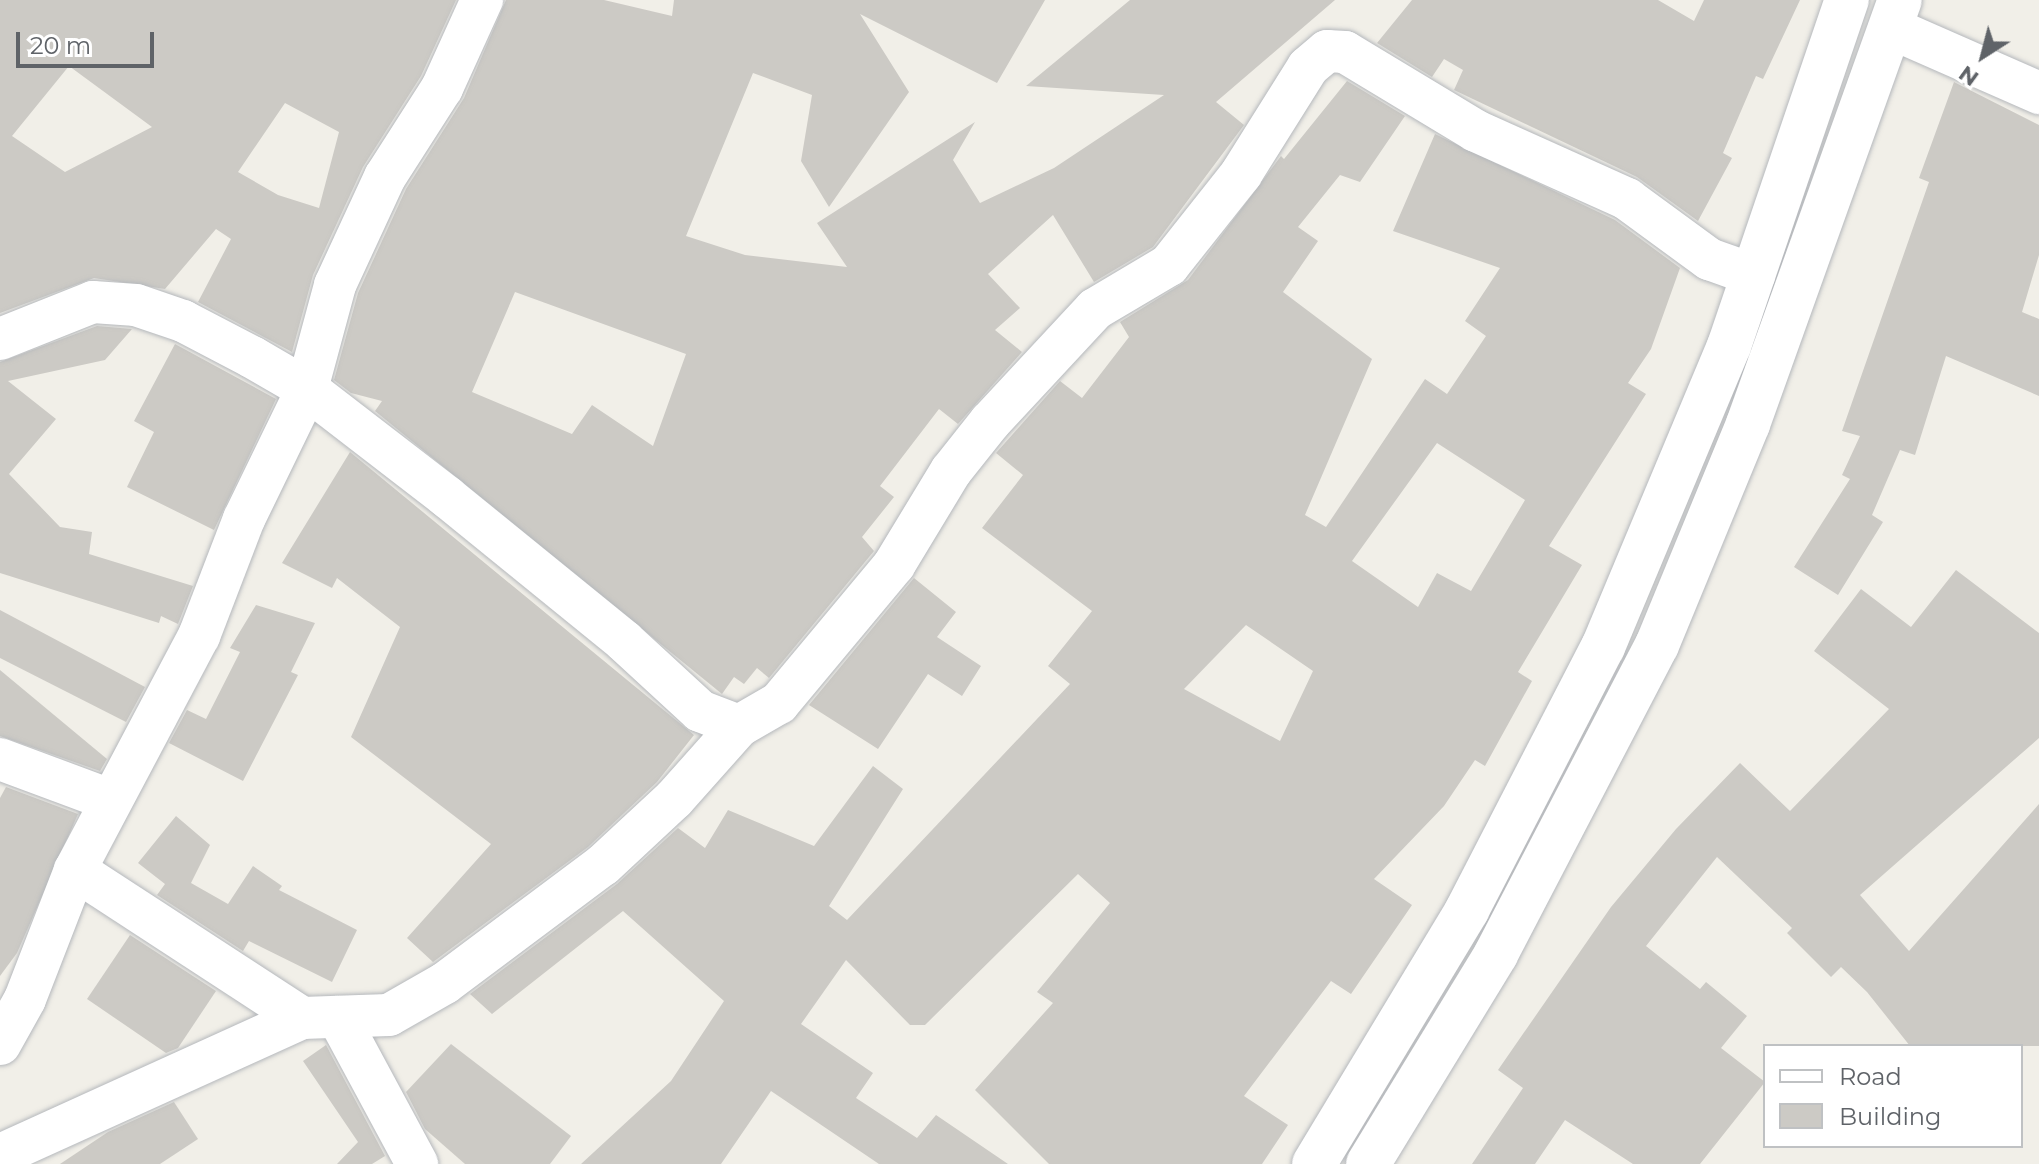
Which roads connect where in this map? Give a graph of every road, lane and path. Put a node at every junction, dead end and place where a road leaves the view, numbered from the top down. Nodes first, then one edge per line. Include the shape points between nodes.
1 (482, 0) edge
2 (1847, 0) edge
3 (1896, 14) edge
4 (2039, 93) edge
5 (1754, 275) junction
6 (0, 339) edge
7 (307, 389) junction
8 (739, 726) junction
9 (0, 759) edge
10 (110, 800) junction
11 (75, 870) junction
12 (320, 1018) junction
13 (0, 1044) edge
14 (0, 1155) edge
15 (417, 1164) edge
16 (1314, 1164) edge
17 (1368, 1164) edge

1 - 7 street via 442,88 385,177 335,285
2 - 5 street
3 - 4 street
3 - 17 street via 1748,424 1657,645 1496,954
5 - 8 street via 1709,259 1627,199 1476,131 1345,52 1327,51 1308,67 1241,174 1169,265 1095,309 1036,370 951,471 894,565 779,703
5 - 16 street via 1689,446 1603,647 1467,910
6 - 7 street via 93,302 136,305 183,321
7 - 8 street via 553,581 700,711
7 - 10 street via 244,519 199,636
8 - 12 street via 674,799 603,865 445,983 389,1015
9 - 10 street
10 - 11 street
11 - 12 street
11 - 13 street via 25,999
12 - 14 street
12 - 15 street

